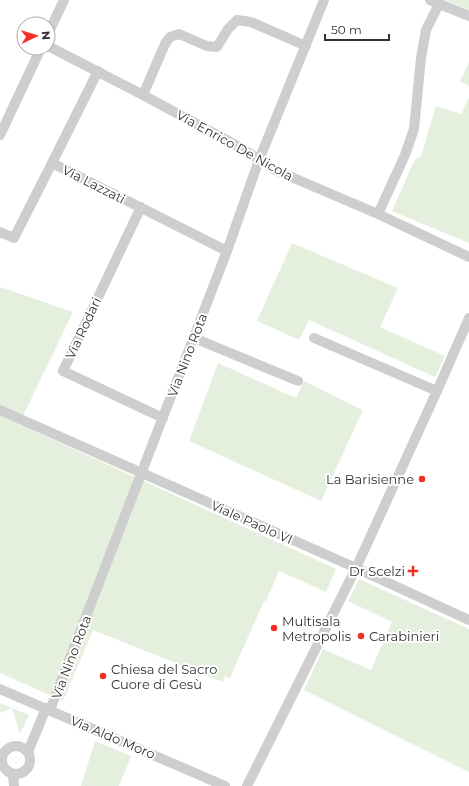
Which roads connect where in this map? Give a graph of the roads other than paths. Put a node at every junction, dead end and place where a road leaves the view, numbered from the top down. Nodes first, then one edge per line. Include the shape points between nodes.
1 (64, 0) edge
2 (324, 0) edge
3 (435, 2) edge
4 (469, 16) edge
5 (56, 17) edge
6 (306, 46) junction
7 (56, 50) edge
8 (37, 56) edge
9 (98, 71) junction
10 (143, 95) junction
11 (0, 135) edge
12 (260, 160) junction
13 (52, 163) junction
14 (140, 207) junction
15 (378, 214) junction
16 (0, 232) edge
17 (227, 251) junction
18 (469, 257) edge
19 (469, 318) edge
20 (194, 338) junction
21 (314, 338) dead end
22 (298, 381) dead end
23 (437, 391) junction
24 (0, 410) edge
25 (163, 418) junction
26 (142, 473) junction
27 (356, 568) junction
28 (469, 620) edge
29 (0, 689) edge
30 (45, 708) junction
31 (27, 750) junction
32 (2, 754) edge
33 (13, 774) junction
34 (14, 786) edge
35 (225, 786) edge
36 (247, 786) edge

1 - 5 street
2 - 6 street, Via Nino Rota
3 - 4 street
3 - 15 street via 420,58 414,129
6 - 10 street via 250,22 236,20 217,47 207,46 179,34 170,37 165,44
6 - 12 street, Via Nino Rota
7 - 9 street, Via Enrico De Nicola
8 - 11 street
9 - 10 street, Via Enrico De Nicola
9 - 13 street, Via Lazzati
10 - 12 street, Via Enrico De Nicola via 244,148
12 - 15 street, Via Enrico De Nicola via 275,170
12 - 17 street, Via Nino Rota
13 - 14 street, Via Lazzati
13 - 16 street via 14,238
14 - 17 street, Via Lazzati
14 - 25 street, Via Rodari via 63,371
15 - 18 street, Via Enrico De Nicola
17 - 20 street, Via Nino Rota
19 - 23 street
20 - 22 street
20 - 25 street, Via Nino Rota
21 - 23 street
23 - 27 street
24 - 26 street, Viale Paolo VI
25 - 26 street, Via Nino Rota
26 - 27 street, Viale Paolo VI
26 - 30 street, Via Nino Rota
27 - 28 street, Viale Paolo VI
27 - 36 street
29 - 30 street, Via Aldo Moro
30 - 31 street, Via Nino Rota
30 - 35 street, Via Aldo Moro
31 - 32 street via 11,747
31 - 33 street via 31,761 28,769
32 - 33 street via 4,767
33 - 34 street

